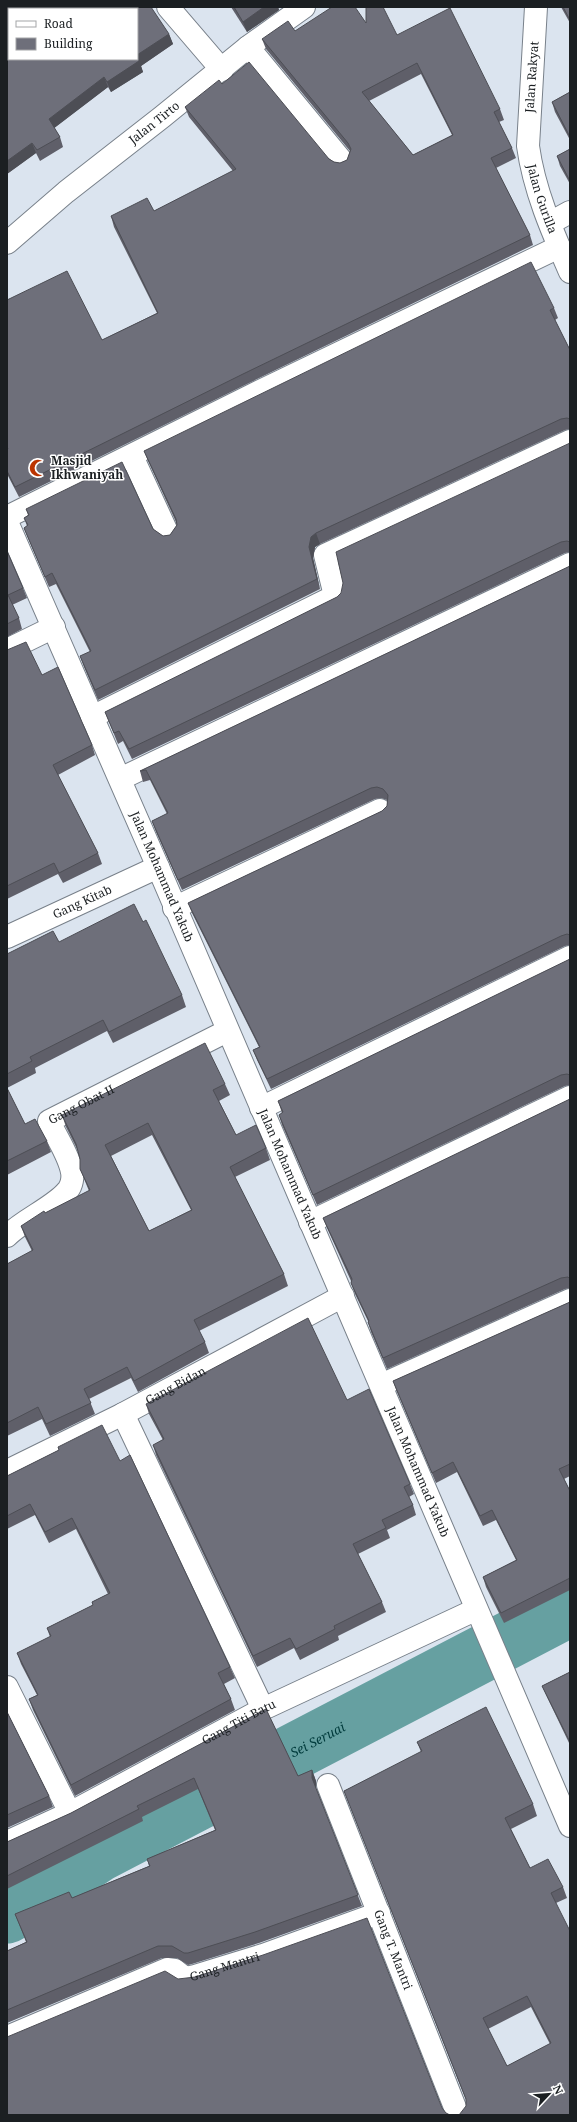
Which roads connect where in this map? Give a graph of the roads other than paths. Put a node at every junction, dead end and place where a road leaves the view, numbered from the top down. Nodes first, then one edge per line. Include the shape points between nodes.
1 (168, 7) edge
2 (304, 7) edge
3 (536, 7) edge
4 (248, 47) junction
5 (222, 70) junction
6 (528, 146) joint
7 (342, 161) edge
8 (570, 212) edge
9 (550, 223) junction
10 (7, 243) edge
11 (559, 247) junction
12 (570, 272) edge
13 (570, 441) edge
14 (132, 456) junction
15 (7, 517) edge
16 (7, 522) edge
17 (168, 534) edge
18 (570, 564) edge
19 (54, 627) junction
20 (7, 650) edge
21 (92, 718) junction
22 (120, 779) junction
23 (380, 810) edge
24 (158, 868) junction
25 (174, 908) junction
26 (7, 937) edge
27 (570, 957) edge
28 (227, 1031) junction
29 (570, 1097) edge
30 (261, 1108) junction
31 (310, 1222) junction
32 (7, 1236) edge
33 (343, 1296) junction
34 (570, 1300) edge
35 (381, 1385) junction
36 (123, 1414) junction
37 (7, 1471) edge
38 (476, 1610) junction
39 (7, 1687) edge
40 (263, 1708) junction
41 (328, 1785) dead end
42 (564, 1799) edge
43 (70, 1813) junction
44 (570, 1826) edge
45 (7, 1842) edge
46 (379, 1913) junction
47 (7, 2037) edge
48 (458, 2115) edge

1 - 5 street
2 - 4 street, Jalan Tirto
3 - 6 street, Jalan Rakyat
4 - 5 street, Jalan Tirto
4 - 7 street
5 - 10 street, Jalan Tirto via 66,192
6 - 9 street, Jalan Gurilla via 530,167
8 - 9 street
9 - 11 street, Jalan Gurilla
11 - 12 street, Jalan Gurilla
11 - 14 street via 252,395
13 - 21 street via 325,555 335,596
14 - 15 street
14 - 17 street
16 - 19 street, Jalan Mohammad Yakub
18 - 22 street
19 - 20 street
19 - 21 street, Jalan Mohammad Yakub
21 - 22 street, Jalan Mohammad Yakub
22 - 24 street, Jalan Mohammad Yakub
23 - 25 street
24 - 25 street, Jalan Mohammad Yakub
24 - 26 street, Gang Kitab
25 - 28 street, Jalan Mohammad Yakub
27 - 30 street
28 - 30 street, Jalan Mohammad Yakub
28 - 32 street, Gang Obat II via 49,1121 72,1172 72,1181 69,1189
29 - 31 street
30 - 31 street, Jalan Mohammad Yakub
31 - 33 street, Jalan Mohammad Yakub
33 - 35 street, Jalan Mohammad Yakub
33 - 36 street, Gang Bidan
34 - 35 street
35 - 38 street, Jalan Mohammad Yakub
36 - 37 street, Gang Bidan
36 - 40 street
38 - 40 street, Gang Titi Batu
38 - 42 street, Jalan Mohammad Yakub via 518,1707
39 - 43 street
40 - 43 street, Gang Titi Batu
41 - 46 street, Gang T. Mantri
42 - 44 street, Jalan Mohammad Yakub
43 - 45 street, Gang Titi Batu
46 - 47 street, Gang Mantri via 263,1955 194,1976 185,1978 175,1970 168,1969
46 - 48 street, Gang T. Mantri

